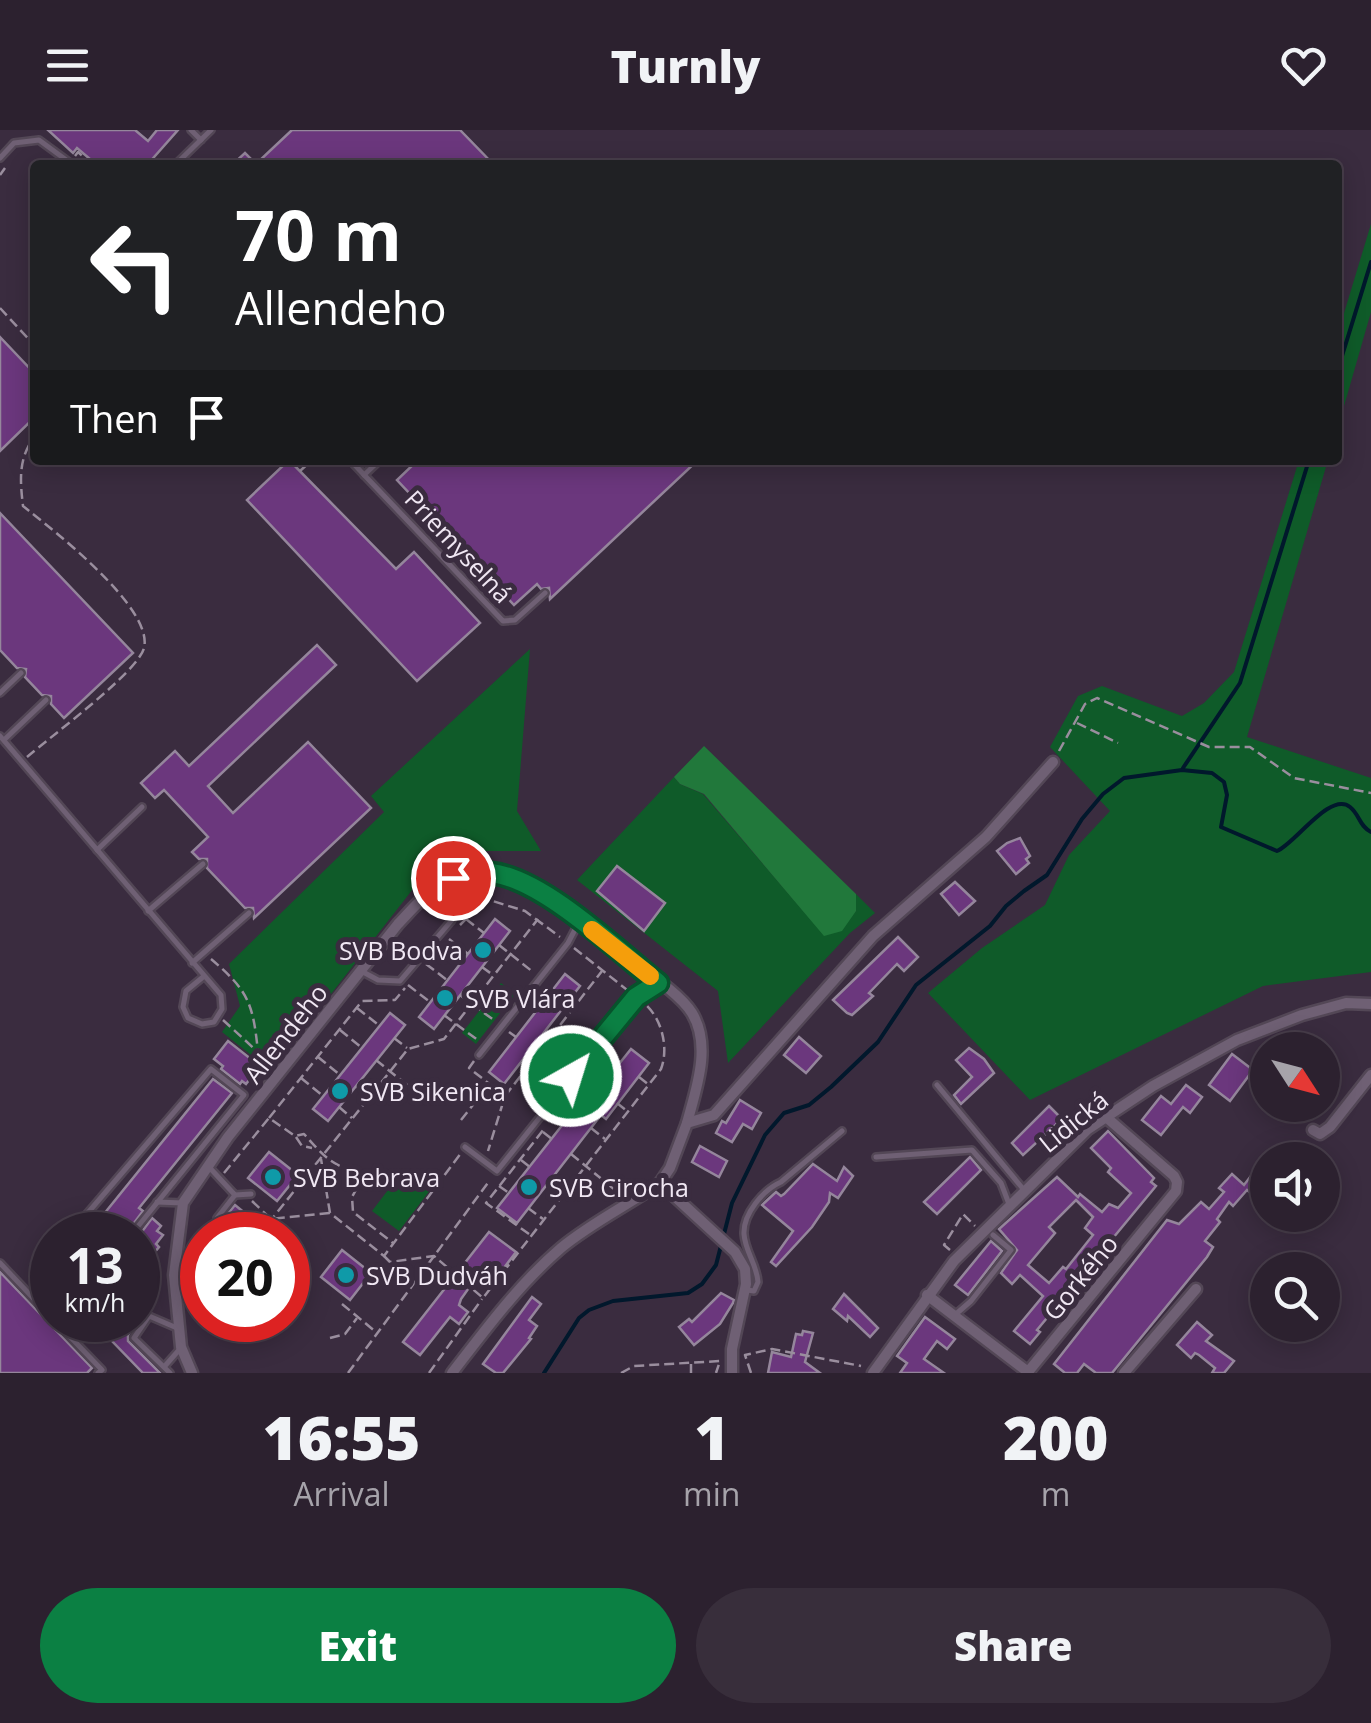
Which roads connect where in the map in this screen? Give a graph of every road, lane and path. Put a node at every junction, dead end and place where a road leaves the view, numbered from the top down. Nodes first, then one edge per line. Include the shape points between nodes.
1 (191, 130) edge
2 (211, 130) edge
3 (200, 140) junction
4 (0, 158) edge
5 (10, 160) dead end
6 (68, 160) edge
7 (180, 160) edge
8 (0, 174) edge
9 (0, 308) edge
10 (30, 341) edge
11 (30, 442) edge
12 (307, 465) edge
13 (355, 465) edge
14 (375, 465) edge
15 (300, 471) dead end
16 (364, 475) junction
17 (545, 593) dead end
18 (21, 673) dead end
19 (0, 693) edge
20 (46, 700) dead end
21 (1075, 722) junction
22 (2, 738) edge
23 (1118, 743) dead end
24 (22, 761) junction
25 (1053, 762) joint
26 (1371, 794) edge
27 (142, 807) dead end
28 (97, 850) junction
29 (203, 864) dead end
30 (148, 911) junction
31 (249, 912) dead end
32 (466, 919) junction
33 (538, 919) junction
34 (452, 920) dead end
35 (580, 920) junction
36 (484, 933) dead end
37 (568, 944) junction
38 (499, 945) dead end
39 (203, 954) junction
40 (468, 954) dead end
41 (510, 954) junction
42 (192, 963) junction
43 (482, 967) dead end
44 (602, 970) junction
45 (360, 971) junction
46 (533, 972) dead end
47 (494, 976) junction
48 (203, 977) junction
49 (447, 980) dead end
50 (658, 983) junction
51 (408, 985) junction
52 (460, 994) dead end
53 (636, 997) junction
54 (570, 999) dead end
55 (430, 1002) dead end
56 (472, 1003) junction
57 (576, 1004) junction
58 (1371, 1004) edge
59 (356, 1008) junction
60 (218, 1016) junction
61 (444, 1016) dead end
62 (494, 1020) dead end
63 (553, 1021) dead end
64 (456, 1024) junction
65 (380, 1026) dead end
66 (560, 1026) junction
67 (340, 1029) junction
68 (394, 1038) dead end
69 (479, 1041) dead end
70 (362, 1048) dead end
71 (408, 1049) junction
72 (531, 1050) dead end
73 (605, 1050) dead end
74 (258, 1052) junction
75 (538, 1054) junction
76 (479, 1055) joint
77 (318, 1057) junction
78 (376, 1060) dead end
79 (620, 1062) dead end
80 (516, 1069) dead end
81 (390, 1071) junction
82 (279, 1072) junction
83 (340, 1074) dead end
84 (1371, 1075) edge
85 (521, 1076) junction
86 (584, 1077) dead end
87 (638, 1077) dead end
88 (301, 1078) junction
89 (489, 1084) junction
90 (648, 1084) junction
91 (938, 1085) dead end
92 (356, 1086) dead end
93 (599, 1089) dead end
94 (244, 1095) junction
95 (323, 1096) dead end
96 (505, 1096) junction
97 (370, 1097) junction
98 (422, 1097) dead end
99 (258, 1098) junction
100 (550, 1103) junction
101 (618, 1104) dead end
102 (562, 1105) dead end
103 (338, 1108) dead end
104 (627, 1111) junction
105 (572, 1113) dead end
106 (1106, 1117) junction
107 (269, 1118) junction
108 (352, 1118) junction
109 (552, 1118) dead end
110 (461, 1120) dead end
111 (687, 1124) junction
112 (591, 1128) dead end
113 (1313, 1130) dead end
114 (542, 1131) junction
115 (842, 1131) dead end
116 (295, 1136) junction
117 (552, 1139) dead end
118 (605, 1139) junction
119 (465, 1147) joint
120 (313, 1148) junction
121 (571, 1154) dead end
122 (322, 1157) junction
123 (876, 1157) dead end
124 (520, 1159) junction
125 (485, 1162) junction
126 (206, 1165) junction
127 (584, 1165) junction
128 (530, 1166) dead end
129 (497, 1171) junction
130 (221, 1177) junction
131 (549, 1181) dead end
132 (660, 1183) junction
133 (500, 1186) junction
134 (1024, 1190) junction
135 (564, 1192) junction
136 (509, 1193) dead end
137 (250, 1194) joint
138 (235, 1195) junction
139 (624, 1197) dead end
140 (157, 1202) junction
141 (183, 1203) junction
142 (1009, 1204) junction
143 (528, 1208) dead end
144 (89, 1212) edge
145 (149, 1212) edge
146 (222, 1212) edge
147 (263, 1212) edge
148 (277, 1212) edge
149 (330, 1213) junction
150 (310, 1215) edge
151 (544, 1219) junction
152 (531, 1235) junction
153 (993, 1235) dead end
154 (393, 1243) junction
155 (384, 1256) junction
156 (434, 1256) junction
157 (390, 1262) junction
158 (0, 1263) edge
159 (414, 1282) junction
160 (1196, 1289) dead end
161 (744, 1290) junction
162 (30, 1294) edge
163 (926, 1296) junction
164 (483, 1298) junction
165 (342, 1304) dead end
166 (953, 1316) junction
167 (358, 1317) junction
168 (160, 1321) edge
169 (178, 1328) junction
170 (378, 1333) junction
171 (330, 1338) dead end
172 (76, 1342) edge
173 (138, 1342) edge
174 (182, 1348) junction
175 (690, 1363) junction
176 (164, 1367) junction
177 (870, 1371) edge
178 (731, 1372) edge
179 (98, 1373) edge
180 (170, 1373) edge
181 (192, 1373) edge
182 (348, 1373) edge
183 (429, 1373) edge
184 (452, 1373) edge
185 (621, 1373) edge
186 (691, 1373) edge
187 (716, 1373) edge
188 (751, 1373) edge
189 (1028, 1373) edge
190 (1124, 1373) edge

1 - 3 lane
2 - 3 lane
3 - 7 lane
4 - 6 lane via 14,143 39,140
5 - 8 path
9 - 10 path
11 - 24 path via 20,473 24,506 133,609 144,628 144,650
12 - 15 path
13 - 16 lane, Priemyselná
14 - 16 lane
16 - 17 lane, Priemyselná via 502,621 515,620
18 - 19 lane
20 - 22 lane
21 - 23 path
21 - 25 path
21 - 26 path via 1096,698 1209,747 1250,747 1294,778
22 - 24 lane
24 - 28 lane
25 - 111 street via 986,838 873,936 714,1115
27 - 28 lane
28 - 30 lane
29 - 30 lane
30 - 42 lane
31 - 39 lane
32 - 33 path via 486,899
32 - 36 path
32 - 40 path via 448,939
33 - 37 path
33 - 41 path
34 - 45 lane via 400,981
35 - 37 lane
35 - 45 street, Allendeho via 510,876 453,878 429,892
35 - 50 street, Allendeho
37 - 44 path
37 - 76 lane
38 - 41 path
39 - 42 lane
39 - 74 path via 231,976 254,1011
41 - 46 path
41 - 47 path
42 - 48 lane
43 - 47 path
44 - 53 path
44 - 57 path
45 - 82 street, Allendeho
47 - 56 path
48 - 60 lane via 221,994
48 - 60 lane via 186,991 183,1007 202,1024
49 - 51 path via 426,964
50 - 53 lane
50 - 111 street, Allendeho via 692,1013 703,1053
51 - 55 path
51 - 59 path via 395,1000 362,1001
52 - 56 path
53 - 90 path via 655,1013 666,1054
53 - 100 lane
54 - 57 path
56 - 62 path
56 - 64 path
57 - 66 path
58 - 106 street, Lidická via 1317,1011 1237,1040
59 - 65 path
59 - 67 path
60 - 74 path
61 - 64 path
63 - 66 path
64 - 69 path
64 - 71 path via 444,1039
66 - 75 path
67 - 70 path
67 - 77 path
68 - 71 path
71 - 81 path
72 - 75 path
73 - 79 path
74 - 82 path
75 - 85 path
76 - 89 path via 469,1068
77 - 83 path
77 - 88 path
78 - 81 path
80 - 85 path
81 - 97 path
81 - 98 path
82 - 99 street, Allendeho
84 - 113 street via 1330,1127 1320,1134
85 - 96 path
85 - 100 path
86 - 93 path
87 - 90 path
88 - 95 path
88 - 107 path
89 - 96 path
89 - 110 path
90 - 104 path
91 - 134 lane
92 - 97 path
94 - 99 lane
94 - 140 lane
94 - 144 lane via 211,1069
96 - 125 path
97 - 108 path
99 - 126 street, Allendeho
100 - 129 lane
101 - 104 path
102 - 105 path
103 - 108 path
104 - 118 path
106 - 134 street, Lidická
106 - 189 street, Gorkého via 1174,1176 1176,1191
107 - 116 path
107 - 130 path
108 - 122 path
109 - 114 path
111 - 132 street, Allendeho
112 - 118 path
114 - 117 path
114 - 124 path
115 - 161 lane via 758,1200 744,1228 757,1288
116 - 120 path
116 - 120 path via 304,1134
118 - 127 path
119 - 125 lane
119 - 154 path
120 - 122 path
121 - 127 path
122 - 148 path
122 - 149 path
122 - 154 path via 359,1175 354,1212
123 - 142 lane via 972,1150 1001,1182
124 - 128 path
124 - 133 path
125 - 129 lane
126 - 130 lane
126 - 141 street, Allendeho
127 - 135 path
127 - 139 path
129 - 156 path
130 - 138 lane
131 - 135 path
132 - 161 street via 736,1252 746,1269
132 - 184 street via 543,1264
133 - 136 path
133 - 152 path via 486,1203
134 - 142 street, Lidická
135 - 151 path
137 - 138 lane
137 - 147 path
138 - 146 lane
140 - 141 lane
140 - 145 lane
141 - 169 street, Allendeho via 174,1275
142 - 163 street, Lidická
143 - 151 path
149 - 150 path
149 - 155 path
151 - 152 path
152 - 164 path
153 - 166 lane via 1011,1250
154 - 155 path
155 - 157 path
156 - 157 path
156 - 159 path
156 - 164 path
157 - 159 path
158 - 162 lane
159 - 170 path
160 - 190 street
161 - 178 street
163 - 166 street, Gorkého
163 - 177 street, Lidická
164 - 183 path
165 - 167 path
166 - 189 street, Gorkého
167 - 170 path
167 - 171 path via 345,1334
168 - 169 lane
169 - 174 street, Allendeho
170 - 182 path
172 - 179 lane
173 - 176 lane
174 - 176 lane
174 - 181 street, Allendeho
175 - 185 path via 634,1366
175 - 186 path
175 - 187 path via 720,1360
176 - 180 lane
177 - 188 path via 772,1349 746,1355

